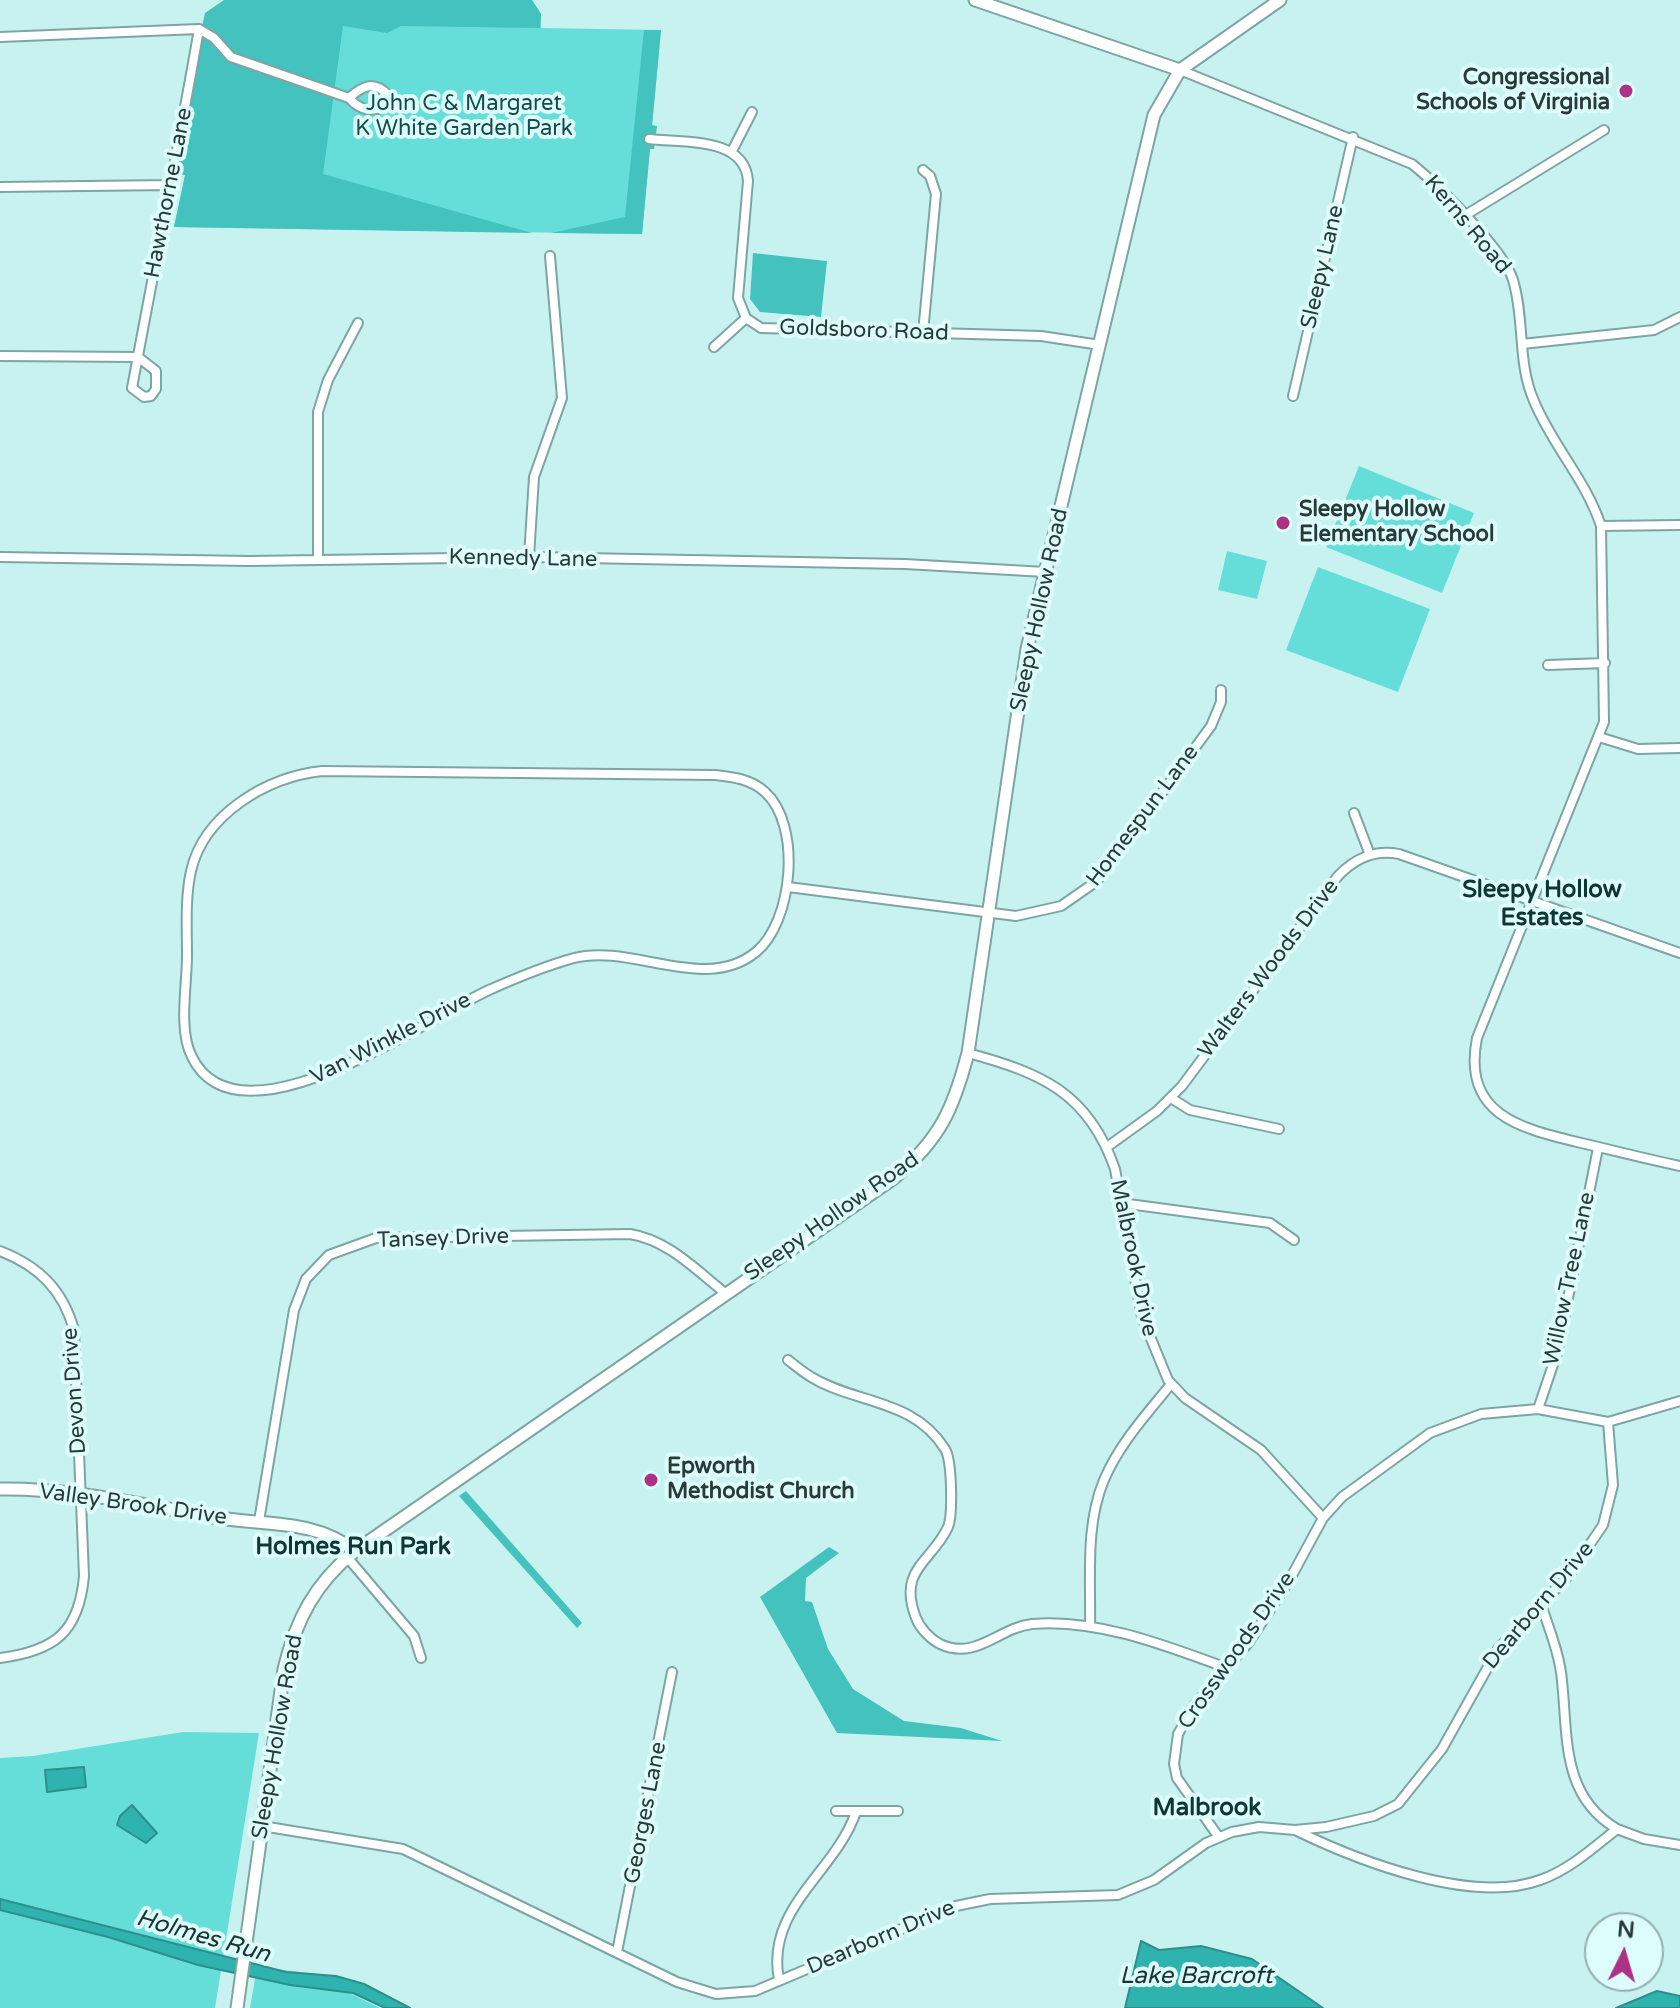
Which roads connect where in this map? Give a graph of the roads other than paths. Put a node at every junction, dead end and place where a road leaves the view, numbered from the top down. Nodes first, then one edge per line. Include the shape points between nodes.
1 (975, 0) edge
2 (1280, 0) edge
3 (199, 29) junction
4 (0, 37) edge
5 (1180, 70) junction
6 (349, 98) junction
7 (752, 112) dead end
8 (1604, 130) dead end
9 (1353, 137) junction
10 (649, 139) dead end
11 (732, 151) junction
12 (923, 170) dead end
13 (172, 185) junction
14 (0, 187) edge
15 (1464, 216) junction
16 (550, 256) dead end
17 (1680, 317) edge
18 (746, 318) junction
19 (358, 323) dead end
20 (923, 333) junction
21 (1522, 344) junction
22 (1100, 345) junction
23 (714, 347) dead end
24 (0, 356) edge
25 (138, 357) junction
26 (1293, 396) dead end
27 (1680, 525) edge
28 (1601, 526) junction
29 (0, 557) edge
30 (318, 557) junction
31 (529, 557) junction
32 (1045, 572) junction
33 (1605, 663) junction
34 (1548, 665) dead end
35 (1221, 690) dead end
36 (1599, 737) junction
37 (1680, 748) edge
38 (1354, 813) dead end
39 (1370, 855) junction
40 (788, 887) junction
41 (1533, 901) junction
42 (987, 912) junction
43 (1680, 953) edge
44 (968, 1053) junction
45 (1171, 1098) junction
46 (1279, 1129) dead end
47 (1107, 1147) junction
48 (1598, 1148) junction
49 (1680, 1166) edge
50 (1121, 1203) junction
51 (1294, 1240) dead end
52 (0, 1251) edge
53 (725, 1293) junction
54 (788, 1360) dead end
55 (1171, 1384) junction
56 (1680, 1401) edge
57 (1538, 1409) junction
58 (1608, 1422) junction
59 (0, 1489) edge
60 (82, 1494) junction
61 (1323, 1518) junction
62 (259, 1521) junction
63 (351, 1554) junction
64 (1541, 1604) junction
65 (1090, 1626) junction
66 (0, 1658) edge
67 (421, 1658) dead end
68 (1227, 1668) junction
69 (672, 1672) dead end
70 (836, 1811) dead end
71 (898, 1811) dead end
72 (856, 1812) junction
73 (262, 1826) junction
74 (1617, 1829) junction
75 (1295, 1830) junction
76 (1218, 1836) junction
77 (1680, 1845) edge
78 (617, 1952) junction
79 (779, 1980) junction
80 (237, 2008) edge

1 - 5 main road, Kerns Road
2 - 5 main road, Sleepy Hollow Road
3 - 4 street
3 - 6 street via 231,57
3 - 13 street, Hawthorne Lane
5 - 9 street, Kerns Road
5 - 22 main road, Sleepy Hollow Road via 1154,115
6 - 6 street via 365,110 390,105 388,95 372,86 364,85
7 - 11 street
8 - 15 street
9 - 15 street, Kerns Road via 1412,164
9 - 26 street, Sleepy Lane
10 - 11 street
11 - 18 street via 748,174 738,298
12 - 20 street via 936,194
13 - 14 street
13 - 25 street, Hawthorne Lane
15 - 21 street, Kerns Road via 1507,267 1517,296
16 - 31 street via 562,398 534,477
17 - 21 street via 1654,330
18 - 20 street, Goldsboro Road via 771,329
18 - 23 street
19 - 30 street via 318,412
20 - 22 street, Goldsboro Road via 1041,336
21 - 28 street, Kerns Road via 1533,400
22 - 32 main road, Sleepy Hollow Road
24 - 25 street
25 - 25 street, Hawthorne Lane via 132,388 137,395 151,396 156,371
27 - 28 street
28 - 33 street, Kerns Road
29 - 30 street, Kennedy Lane
30 - 31 street, Kennedy Lane
31 - 32 street, Kennedy Lane
32 - 42 main road, Sleepy Hollow Road via 1027,649
33 - 34 street
33 - 36 street, Kerns Road via 1606,711
35 - 42 street, Homespun Lane via 1211,726 1097,881 1077,898 1043,912
36 - 37 street via 1638,749
36 - 41 street, Kerns Road
38 - 39 street
39 - 41 street via 1399,854
39 - 45 street, Walters Woods Drive via 1338,876
40 - 40 street, Van Winkle Drive via 779,812 755,784 730,776 322,771 289,777 228,812 197,852 188,885 188,1049 200,1070 219,1083 251,1091 294,1087 488,990 576,958 616,955 702,969 734,965 764,944
40 - 42 street
41 - 43 street
41 - 48 street, Kerns Road via 1477,1038 1477,1082 1486,1100 1512,1123
42 - 44 main road, Sleepy Hollow Road
44 - 47 street, Malbrook Drive via 1051,1082 1087,1115
44 - 53 main road, Sleepy Hollow Road via 950,1113 924,1153
45 - 46 street via 1190,1110
45 - 47 street, Walters Woods Drive
47 - 50 street, Malbrook Drive
48 - 49 street, Kerns Road
48 - 57 street, Willow Tree Lane via 1557,1353
50 - 51 street via 1270,1223
50 - 55 street, Malbrook Drive via 1142,1317
52 - 60 street, Devon Drive via 43,1275 69,1312 76,1349
53 - 62 street, Tansey Drive via 672,1251 630,1234 386,1237 337,1250 306,1279 294,1310
53 - 63 main road, Sleepy Hollow Road
54 - 65 street via 814,1379 889,1404 921,1424 946,1450 949,1526 910,1585 915,1616 929,1636 959,1650 980,1647 1032,1624
55 - 61 street, Malbrook Drive via 1261,1450
55 - 65 street via 1111,1464 1097,1499
56 - 58 street, Crosswoods Drive
57 - 58 street, Crosswoods Drive
57 - 61 street, Crosswoods Drive via 1497,1411 1441,1427 1371,1472
58 - 64 street, Dearborn Drive via 1613,1470 1608,1513 1583,1559
59 - 60 main road, Valley Brook Drive
60 - 62 main road, Valley Brook Drive
60 - 66 street, Devon Drive via 84,1576 77,1616 43,1648
61 - 68 street, Crosswoods Drive via 1267,1615
62 - 63 main road, Valley Brook Drive via 316,1530
63 - 67 street, Valley Brook Drive via 414,1636
63 - 73 main road, Sleepy Hollow Road via 314,1593 291,1641
64 - 74 street via 1559,1659 1565,1742 1574,1777 1589,1805
64 - 75 street, Dearborn Drive via 1498,1649 1442,1749 1398,1804 1363,1819
65 - 68 street
68 - 76 street, Crosswoods Drive via 1184,1722 1174,1764 1183,1789
69 - 78 street, Georges Lane
70 - 72 street
71 - 72 street
72 - 79 street via 840,1848 787,1918 777,1952
73 - 78 street, Dearborn Drive via 403,1849
73 - 80 main road, Sleepy Hollow Road
74 - 75 street via 1561,1871 1513,1885 1402,1874
74 - 77 street
75 - 76 street, Dearborn Drive via 1243,1828
76 - 79 street, Dearborn Drive via 1127,1892 1099,1898 973,1901
78 - 79 street, Dearborn Drive via 677,1982 716,1994 744,1994

